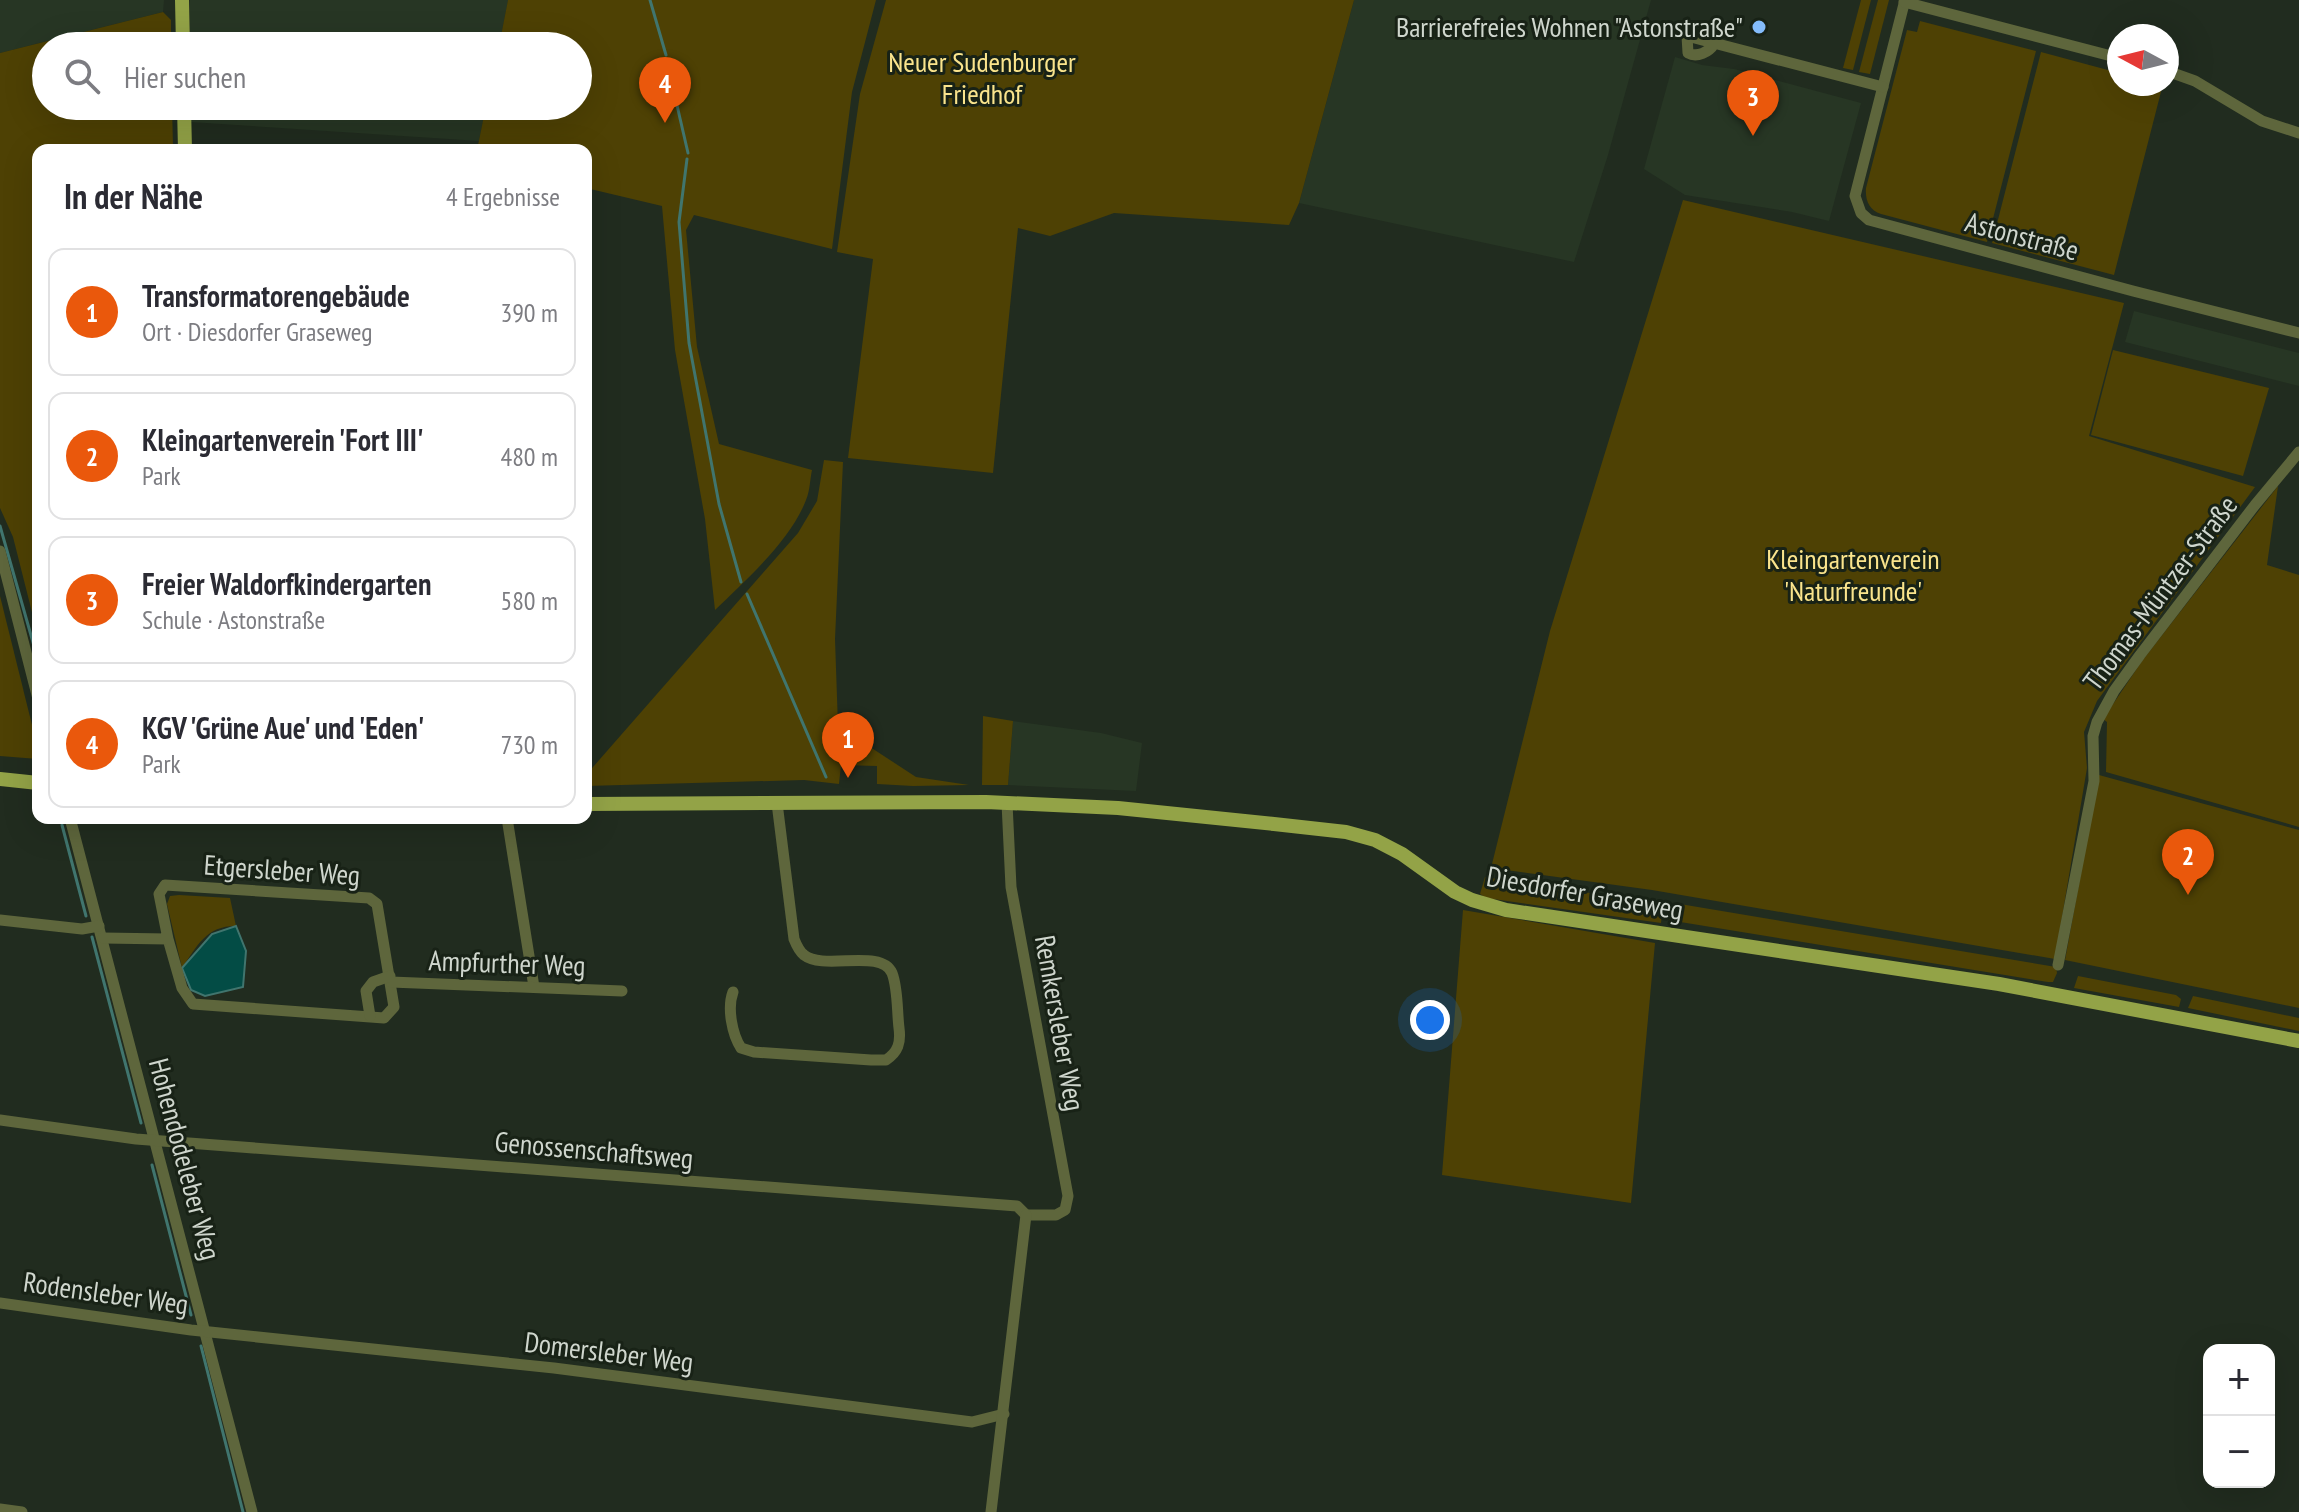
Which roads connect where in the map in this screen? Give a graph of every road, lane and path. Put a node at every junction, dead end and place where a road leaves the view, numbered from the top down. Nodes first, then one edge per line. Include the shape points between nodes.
1 (182, 0) edge
2 (1905, 1) edge
3 (183, 32) edge
4 (1714, 44) dead end
5 (2107, 55) edge
6 (2179, 75) edge
7 (1883, 87) junction
8 (184, 120) edge
9 (2299, 133) edge
10 (185, 144) edge
11 (2299, 333) edge
12 (2299, 452) edge
13 (0, 551) edge
14 (32, 676) edge
15 (0, 779) edge
16 (32, 782) edge
17 (777, 803) junction
18 (1007, 803) junction
19 (592, 804) edge
20 (72, 824) edge
21 (508, 824) edge
22 (0, 920) edge
23 (101, 932) junction
24 (168, 939) junction
25 (2058, 965) dead end
26 (390, 979) junction
27 (534, 987) junction
28 (622, 991) dead end
29 (733, 992) dead end
30 (370, 1016) junction
31 (2299, 1041) edge
32 (0, 1120) edge
33 (155, 1139) junction
34 (1026, 1215) junction
35 (0, 1303) edge
36 (205, 1331) junction
37 (1004, 1414) junction
38 (0, 1509) edge
39 (22, 1512) edge
40 (252, 1512) edge
41 (991, 1512) edge

1 - 3 main road
2 - 5 street
2 - 7 street, Astonstraße
4 - 7 street
6 - 9 street via 2262,121
7 - 11 street, Astonstraße via 1855,196 1869,220
8 - 10 main road
12 - 25 street, Thomas-Müntzer-Straße via 2140,655 2097,722 2094,781
13 - 14 street
15 - 16 main road
17 - 18 main road, Diesdorfer Graseweg
17 - 19 main road, Diesdorfer Graseweg
17 - 29 street via 794,939 803,955 818,960 887,965 893,975 898,1048 886,1060 741,1048 734,1037
18 - 31 main road, Diesdorfer Graseweg via 1118,808 1346,832 1392,848 1463,896 1506,910 1999,984
18 - 34 street, Remkersleber Weg via 1011,887 1068,1196 1065,1210 1056,1215
20 - 23 street, Hohendodeleber Weg
21 - 27 street
22 - 23 street
23 - 24 street
23 - 33 street, Hohendodeleber Weg
24 - 26 street, Etgersleber Weg via 159,894 165,885 369,898 377,904
24 - 30 street, Etgersleber Weg via 182,988 193,1004
26 - 27 street, Ampfurther Weg
26 - 30 street via 373,982 366,991
26 - 30 street, Etgersleber Weg via 394,1007 384,1018
27 - 28 street, Ampfurther Weg
32 - 33 street, Genossenschaftsweg
33 - 34 street, Genossenschaftsweg via 1017,1206
33 - 36 street, Hohendodeleber Weg
34 - 37 street
35 - 36 street, Rodensleber Weg
36 - 37 street, Domersleber Weg via 554,1368 972,1422
36 - 40 street, Hohendodeleber Weg
37 - 41 street
38 - 39 street

